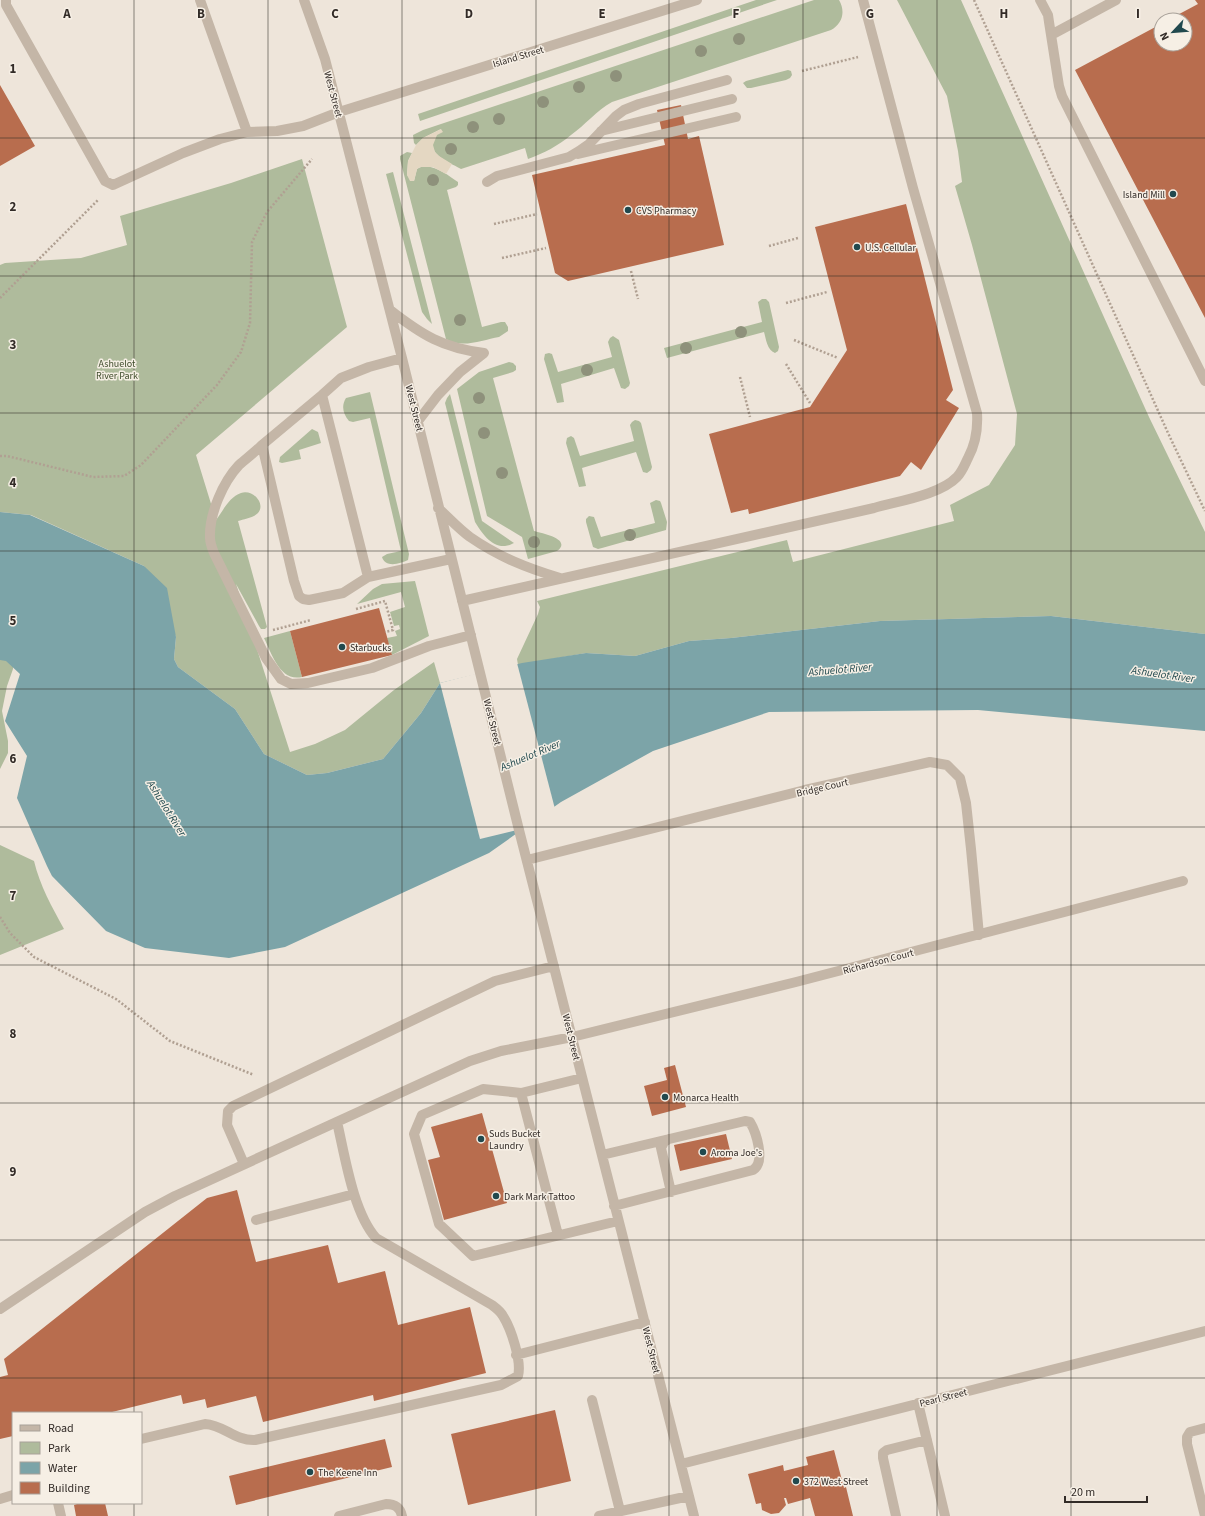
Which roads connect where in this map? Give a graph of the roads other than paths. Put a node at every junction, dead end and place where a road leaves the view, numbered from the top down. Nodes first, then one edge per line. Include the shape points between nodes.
1 (6, 0) edge
2 (200, 0) edge
3 (304, 0) edge
4 (697, 0) edge
5 (863, 0) edge
6 (1040, 0) edge
7 (1116, 0) edge
8 (668, 4) edge
9 (1051, 36) junction
10 (727, 80) dead end
11 (732, 99) dead end
12 (339, 112) junction
13 (736, 116) dead end
14 (601, 131) junction
15 (247, 132) junction
16 (568, 157) junction
17 (487, 182) dead end
18 (390, 310) junction
19 (402, 358) junction
20 (1205, 381) edge
21 (322, 395) junction
22 (418, 421) junction
23 (262, 445) junction
24 (438, 508) junction
25 (451, 559) junction
26 (368, 577) junction
27 (560, 578) junction
28 (462, 601) junction
29 (471, 635) junction
30 (527, 860) junction
31 (1183, 881) dead end
32 (979, 935) junction
33 (554, 966) junction
34 (572, 1037) junction
35 (582, 1078) junction
36 (521, 1093) junction
37 (337, 1122) junction
38 (671, 1138) junction
39 (602, 1155) junction
40 (244, 1164) junction
41 (671, 1192) junction
42 (354, 1194) junction
43 (614, 1206) junction
44 (256, 1220) dead end
45 (618, 1221) junction
46 (558, 1235) junction
47 (0, 1309) edge
48 (645, 1322) junction
49 (1205, 1331) edge
50 (516, 1354) junction
51 (592, 1400) dead end
52 (918, 1403) junction
53 (1205, 1428) edge
54 (142, 1439) edge
55 (927, 1440) junction
56 (681, 1464) junction
57 (12, 1495) edge
58 (689, 1496) junction
59 (0, 1499) edge
60 (58, 1504) edge
61 (620, 1511) junction
62 (61, 1516) edge
63 (339, 1516) edge
64 (402, 1516) edge
65 (599, 1516) edge
66 (694, 1516) edge
67 (896, 1516) edge
68 (945, 1516) edge
69 (1205, 1516) edge

1 - 15 street, Island Street via 6,5 105,181 114,185 183,153
2 - 15 street
3 - 12 street, West Street via 325,59
4 - 8 street, Island Street
5 - 27 street via 977,413 975,440 963,468 948,485 874,508
6 - 9 street via 1048,15
7 - 9 street
8 - 12 street, Island Street
9 - 20 street via 1059,86 1067,106
10 - 14 street via 638,104 624,110
11 - 14 street
12 - 15 street, Island Street via 304,126
12 - 18 street, West Street
13 - 16 street
14 - 16 street via 584,148
16 - 17 street via 497,176
18 - 19 street, West Street
18 - 22 street via 431,339 464,351 484,353 460,372
19 - 21 street via 348,374
19 - 22 street, West Street
21 - 23 street
21 - 26 street
22 - 24 street, West Street
23 - 26 street via 299,596 309,600 336,595
23 - 29 street via 239,466 227,482 217,502 210,539 214,553 266,658 281,679 291,684 308,683 372,668 429,646
24 - 25 street, West Street
24 - 27 street via 469,536 498,555
25 - 26 street
25 - 28 street, West Street
27 - 28 street
28 - 29 street, West Street
29 - 30 street, West Street
30 - 32 street, Bridge Court via 813,788 930,762 947,764 960,778 966,803
30 - 33 street, West Street
31 - 32 street, Richardson Court
32 - 34 street, Richardson Court
33 - 34 street, West Street
33 - 40 street via 496,981 233,1106 228,1111 227,1125
34 - 35 street, West Street
34 - 37 street, Richardson Court via 501,1050 470,1061
35 - 36 street
35 - 39 street, West Street
36 - 46 street
36 - 46 street via 483,1089 422,1115 414,1134 439,1224 473,1256
37 - 40 street, Richardson Court
37 - 42 street
38 - 39 street
38 - 41 street via 664,1142 661,1148
38 - 41 street via 745,1120 752,1126 760,1158 758,1167 749,1172
39 - 43 street, West Street
40 - 47 street, Richardson Court via 145,1212
41 - 43 street
42 - 44 street
42 - 50 street via 366,1224 376,1238 492,1305 502,1314
43 - 45 street, West Street
45 - 46 street
45 - 48 street, West Street
48 - 50 street
48 - 56 street, West Street
49 - 52 street, Pearl Street
50 - 54 street via 520,1369 518,1376 501,1385 294,1432 246,1441 213,1424 205,1424
51 - 61 street
52 - 55 street
52 - 56 street, Pearl Street
53 - 69 street via 1190,1432 1187,1444
55 - 67 street via 883,1453
55 - 68 street
56 - 58 street, West Street
57 - 59 street
58 - 61 street
58 - 66 street, West Street
60 - 62 street
61 - 65 street
63 - 64 street via 386,1504 393,1504

